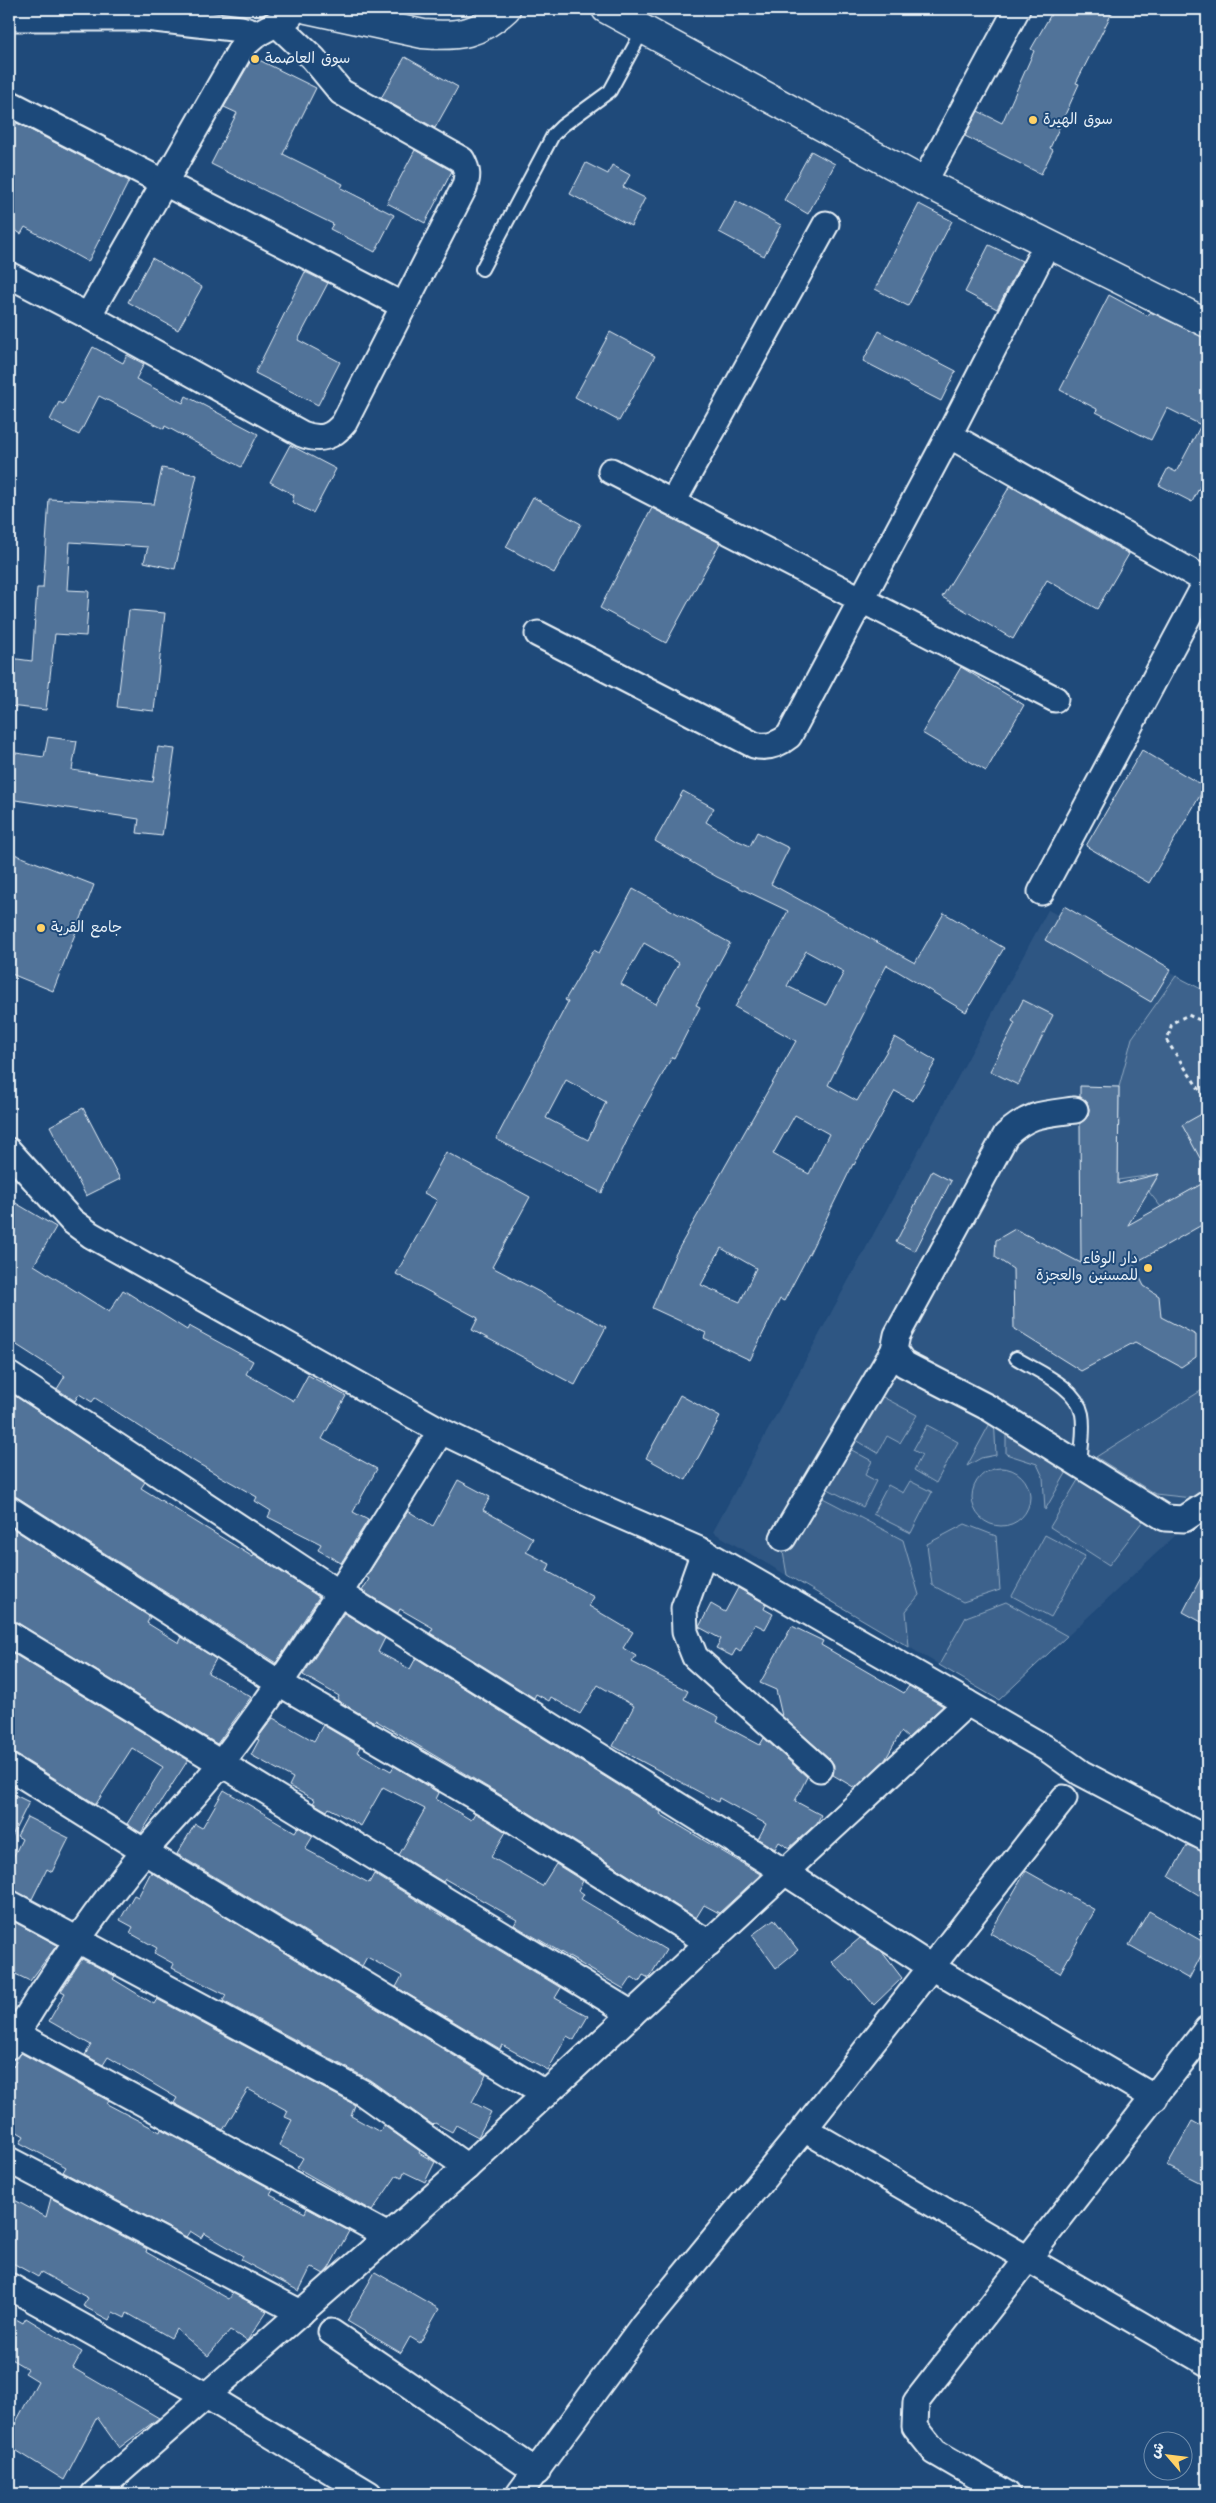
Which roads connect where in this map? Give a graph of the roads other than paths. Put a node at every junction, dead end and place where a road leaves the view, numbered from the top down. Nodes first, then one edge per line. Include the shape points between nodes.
1 (301, 9) edge
2 (307, 9) edge
3 (506, 9) edge
4 (606, 9) edge
5 (1016, 9) edge
6 (9, 18) edge
7 (267, 29) junction
8 (643, 30) junction
9 (9, 103) edge
10 (924, 182) junction
11 (162, 183) junction
12 (826, 224) dead end
13 (1047, 244) junction
14 (482, 269) dead end
15 (9, 275) edge
16 (402, 305) junction
17 (88, 316) junction
18 (1207, 324) edge
19 (949, 435) junction
20 (611, 471) dead end
21 (673, 502) junction
22 (1207, 581) edge
23 (862, 599) junction
24 (538, 634) dead end
25 (1056, 699) dead end
26 (1041, 892) dead end
27 (1075, 1110) dead end
28 (9, 1150) edge
29 (894, 1350) junction
30 (1016, 1358) dead end
31 (9, 1375) edge
32 (441, 1430) junction
33 (1080, 1464) junction
34 (1207, 1504) edge
35 (9, 1508) edge
36 (783, 1538) dead end
37 (704, 1552) junction
38 (339, 1593) junction
39 (9, 1634) edge
40 (279, 1683) junction
41 (968, 1703) junction
42 (222, 1763) junction
43 (9, 1767) edge
44 (820, 1770) dead end
45 (1064, 1798) dead end
46 (1207, 1839) edge
47 (145, 1852) junction
48 (786, 1873) junction
49 (9, 1903) edge
50 (76, 1940) junction
51 (709, 1943) junction
52 (931, 1967) junction
53 (632, 2014) junction
54 (1207, 2029) edge
55 (11, 2037) edge
56 (546, 2094) junction
57 (1155, 2098) junction
58 (804, 2129) junction
59 (9, 2160) edge
60 (467, 2167) junction
61 (388, 2236) junction
62 (1027, 2258) junction
63 (9, 2286) edge
64 (301, 2313) junction
65 (331, 2332) dead end
66 (1207, 2363) edge
67 (207, 2396) junction
68 (537, 2472) junction
69 (94, 2494) edge
70 (369, 2494) edge
71 (519, 2494) edge
72 (1007, 2494) edge

1 - 7 street
2 - 3 street via 441,36 477,31
4 - 8 street
5 - 10 street
6 - 7 street via 146,18
7 - 11 street via 242,47
7 - 16 street via 313,58 342,92 462,160 467,169 464,188
8 - 10 street
8 - 14 lane via 610,91 562,126 554,136
9 - 11 street
10 - 13 street
11 - 16 street
11 - 17 street
12 - 21 street
13 - 18 street
13 - 19 street
15 - 17 street
16 - 17 street via 344,424 331,436 314,439
19 - 22 street
19 - 23 street
20 - 21 street
21 - 23 street
22 - 26 street
23 - 24 street via 789,736 767,747 754,745
23 - 25 street
27 - 29 street via 1035,1115 1006,1135 898,1335
28 - 32 street via 80,1228
29 - 33 street via 904,1364 989,1408
29 - 36 street
30 - 33 lane via 1072,1393 1079,1404 1082,1416
31 - 38 street
32 - 37 street via 589,1502
32 - 38 street
33 - 34 street via 1165,1518 1184,1519
35 - 40 street
37 - 41 street
37 - 44 street via 684,1608 685,1632 695,1658
38 - 40 street
38 - 48 street
39 - 42 street
40 - 42 street
40 - 51 street via 496,1809
41 - 46 street via 1049,1750 1081,1773
41 - 48 street
42 - 47 street
42 - 53 street
43 - 47 street
45 - 52 street
47 - 50 street
47 - 56 street
48 - 51 street
48 - 52 street
49 - 50 street
50 - 55 street
50 - 60 street via 363,2093
51 - 53 street
52 - 57 street
52 - 58 street
53 - 56 street
54 - 57 street
55 - 61 street
56 - 60 street
57 - 62 street
58 - 62 street
58 - 68 street via 644,2325
59 - 64 street
60 - 61 street
61 - 64 street
62 - 66 street
62 - 72 street via 916,2402 915,2427 935,2452
63 - 67 street
64 - 67 street
65 - 68 street
67 - 69 street
67 - 70 street
68 - 71 street

